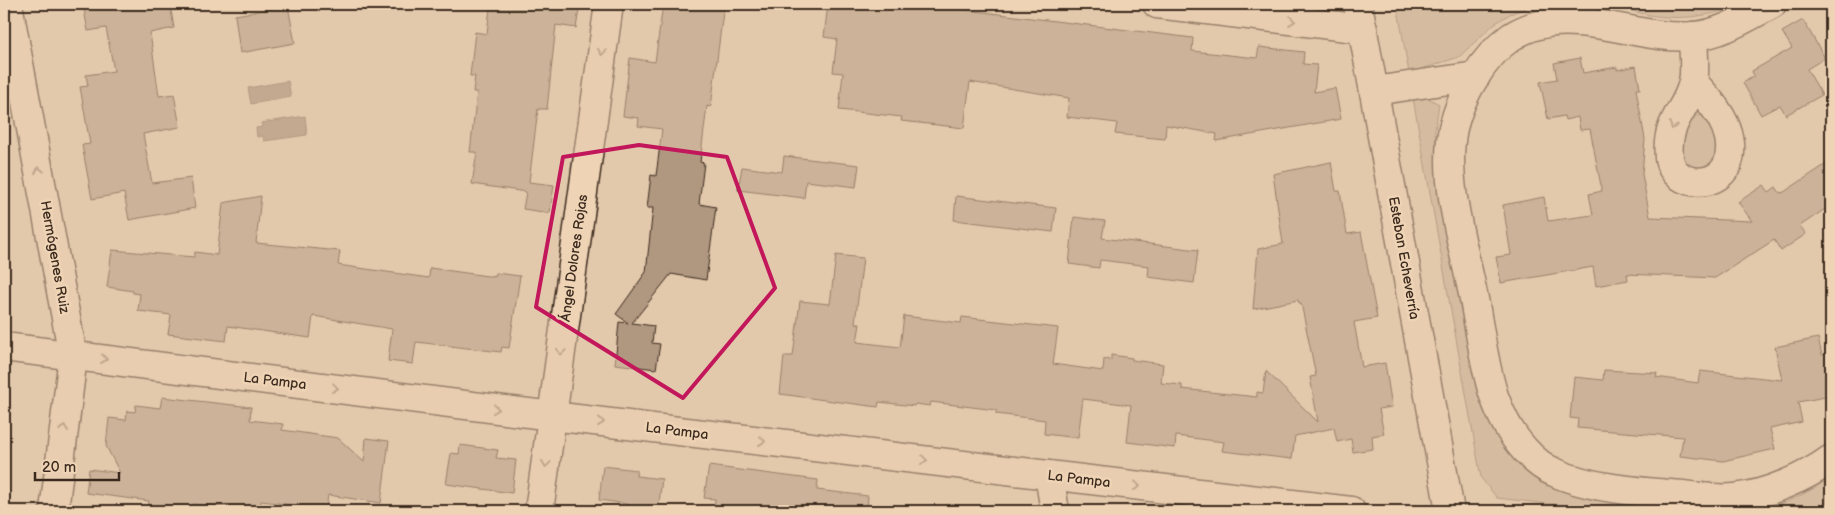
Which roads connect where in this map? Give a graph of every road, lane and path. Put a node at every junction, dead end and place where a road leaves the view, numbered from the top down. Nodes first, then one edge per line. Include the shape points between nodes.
1 (8, 4) edge
2 (608, 4) edge
3 (1157, 4) edge
4 (1772, 4) edge
5 (1361, 17) edge
6 (1693, 36) junction
7 (1476, 76) junction
8 (1693, 82) dead end
9 (1374, 91) junction
10 (4, 347) edge
11 (73, 356) junction
12 (552, 416) junction
13 (1831, 459) edge
14 (1049, 475) junction
15 (54, 511) edge
16 (539, 511) edge
17 (1055, 511) edge
18 (1351, 511) edge
19 (1450, 511) edge

11 -> 1 street, Hermógenes Ruiz
2 -> 12 street, Ángel Dolores Rojas
3 -> 5 street
4 - 6 street via 1726,28
5 - 9 street, Esteban Echeverría
6 - 7 street via 1656,34 1578,20 1559,21 1526,29 1510,38
6 - 8 street
7 - 9 street
7 - 13 street via 1454,128 1452,186 1494,396 1503,418 1526,450 1553,472 1573,479 1648,492 1717,498 1734,498 1767,490
9 - 19 street, Esteban Echeverría
10 - 11 street, La Pampa
11 -> 12 street, La Pampa
15 -> 11 street, Hermógenes Ruiz
12 -> 14 street, La Pampa
12 -> 16 street, Ángel Dolores Rojas
14 - 17 street
14 -> 18 street, La Pampa

